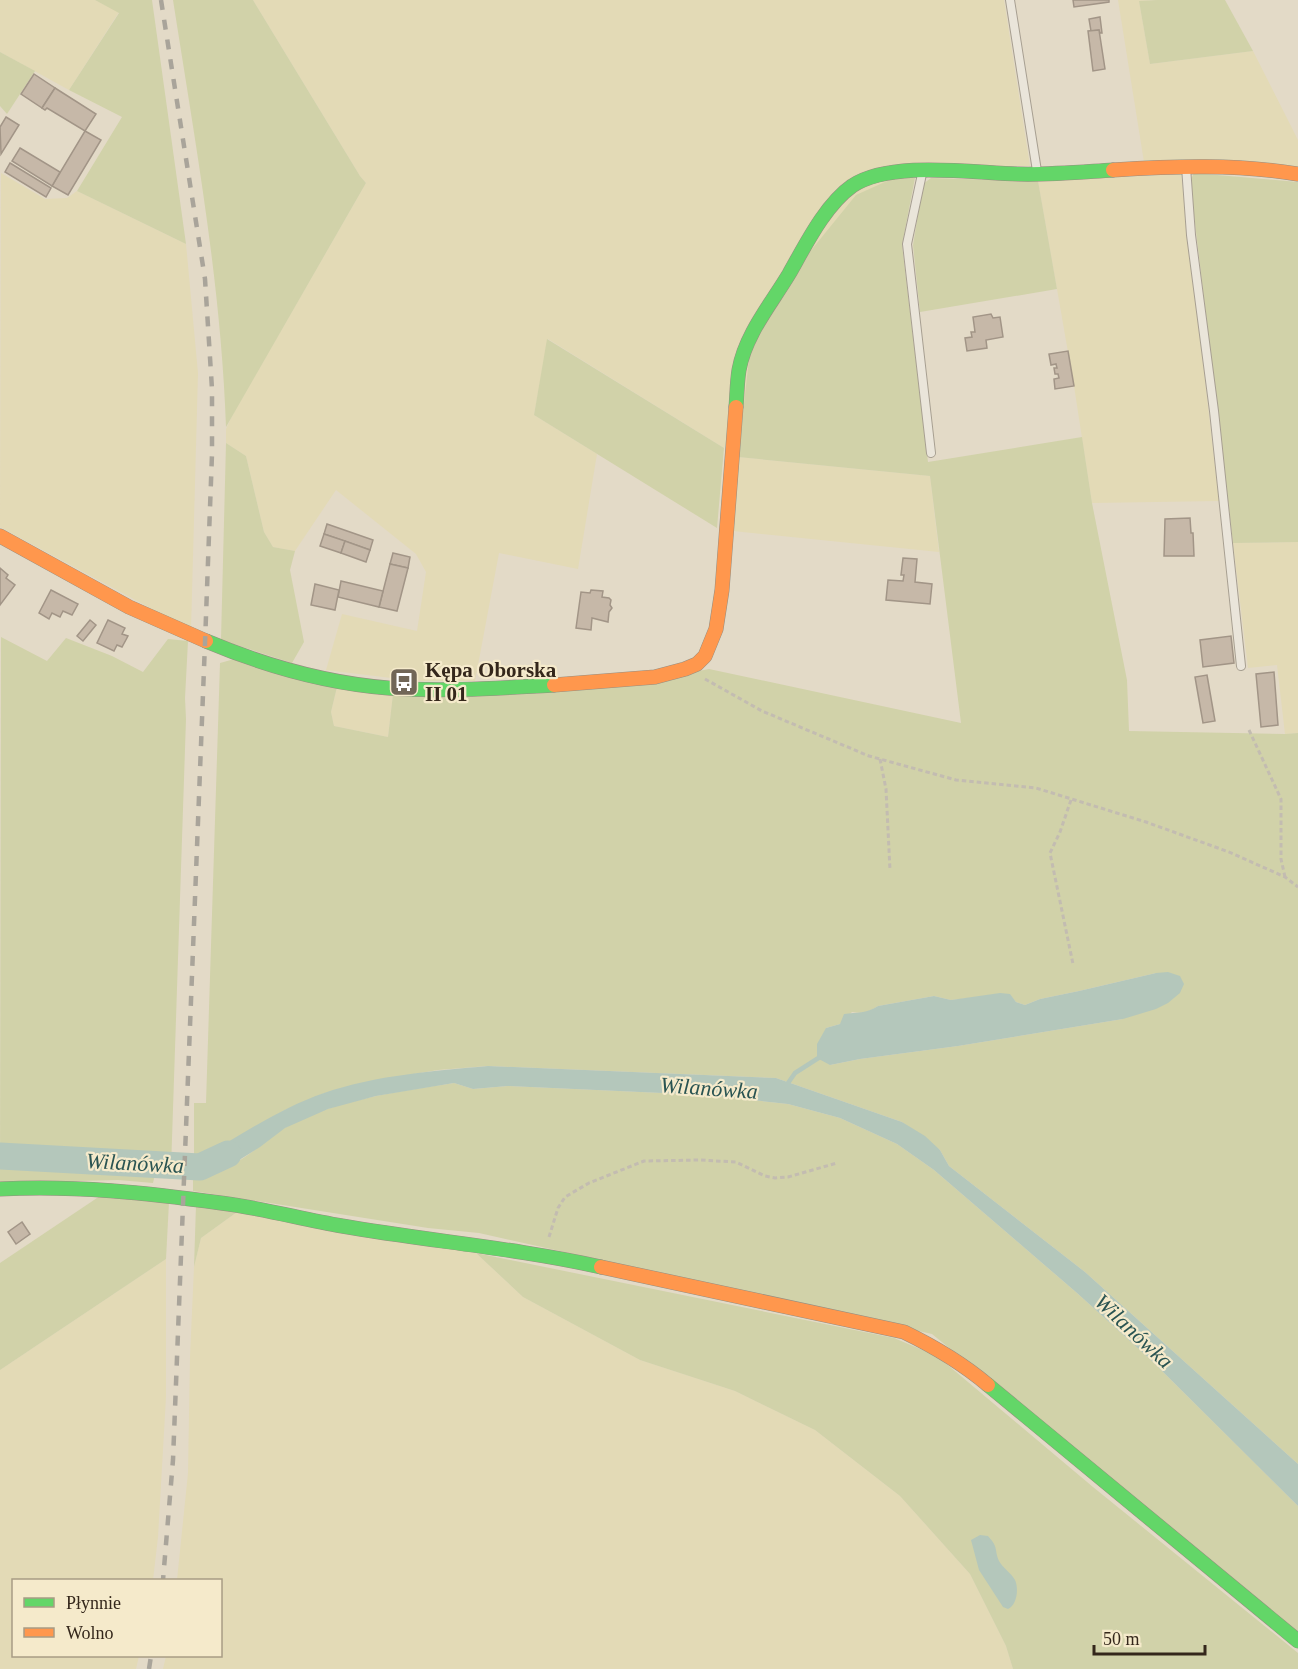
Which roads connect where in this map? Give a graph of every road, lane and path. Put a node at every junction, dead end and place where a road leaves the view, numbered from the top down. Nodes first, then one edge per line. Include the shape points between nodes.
1 (1010, 0) edge
2 (1186, 166) junction
3 (922, 171) junction
4 (1038, 174) junction
5 (1298, 174) edge
6 (931, 453) dead end
7 (0, 536) edge
8 (1241, 666) dead end
9 (688, 670) junction
10 (1249, 730) dead end
11 (880, 759) junction
12 (1071, 800) junction
13 (890, 870) dead end
14 (1285, 877) junction
15 (1298, 887) edge
16 (1072, 964) dead end
17 (837, 1162) dead end
18 (0, 1189) edge
19 (542, 1255) junction
20 (1298, 1641) edge

1 - 4 lane
2 - 4 street
2 - 5 street via 1257,166
2 - 8 lane
3 - 4 street
3 - 6 lane via 906,244
3 - 9 street via 895,171 855,184 844,193 812,236 747,344 739,369 718,623 707,654
7 - 9 street via 129,609 205,643 293,671 359,685 403,689 570,684
9 - 11 path via 762,711
10 - 14 path via 1281,799 1281,859
11 - 12 path via 956,780 1036,788
11 - 13 path via 886,789
12 - 14 path via 1219,848
12 - 16 path via 1050,852
14 - 15 path
17 - 19 path via 775,1178 736,1162 644,1161 565,1197
18 - 19 street via 41,1187 183,1197 341,1226
19 - 20 street via 904,1332 937,1348 967,1366

